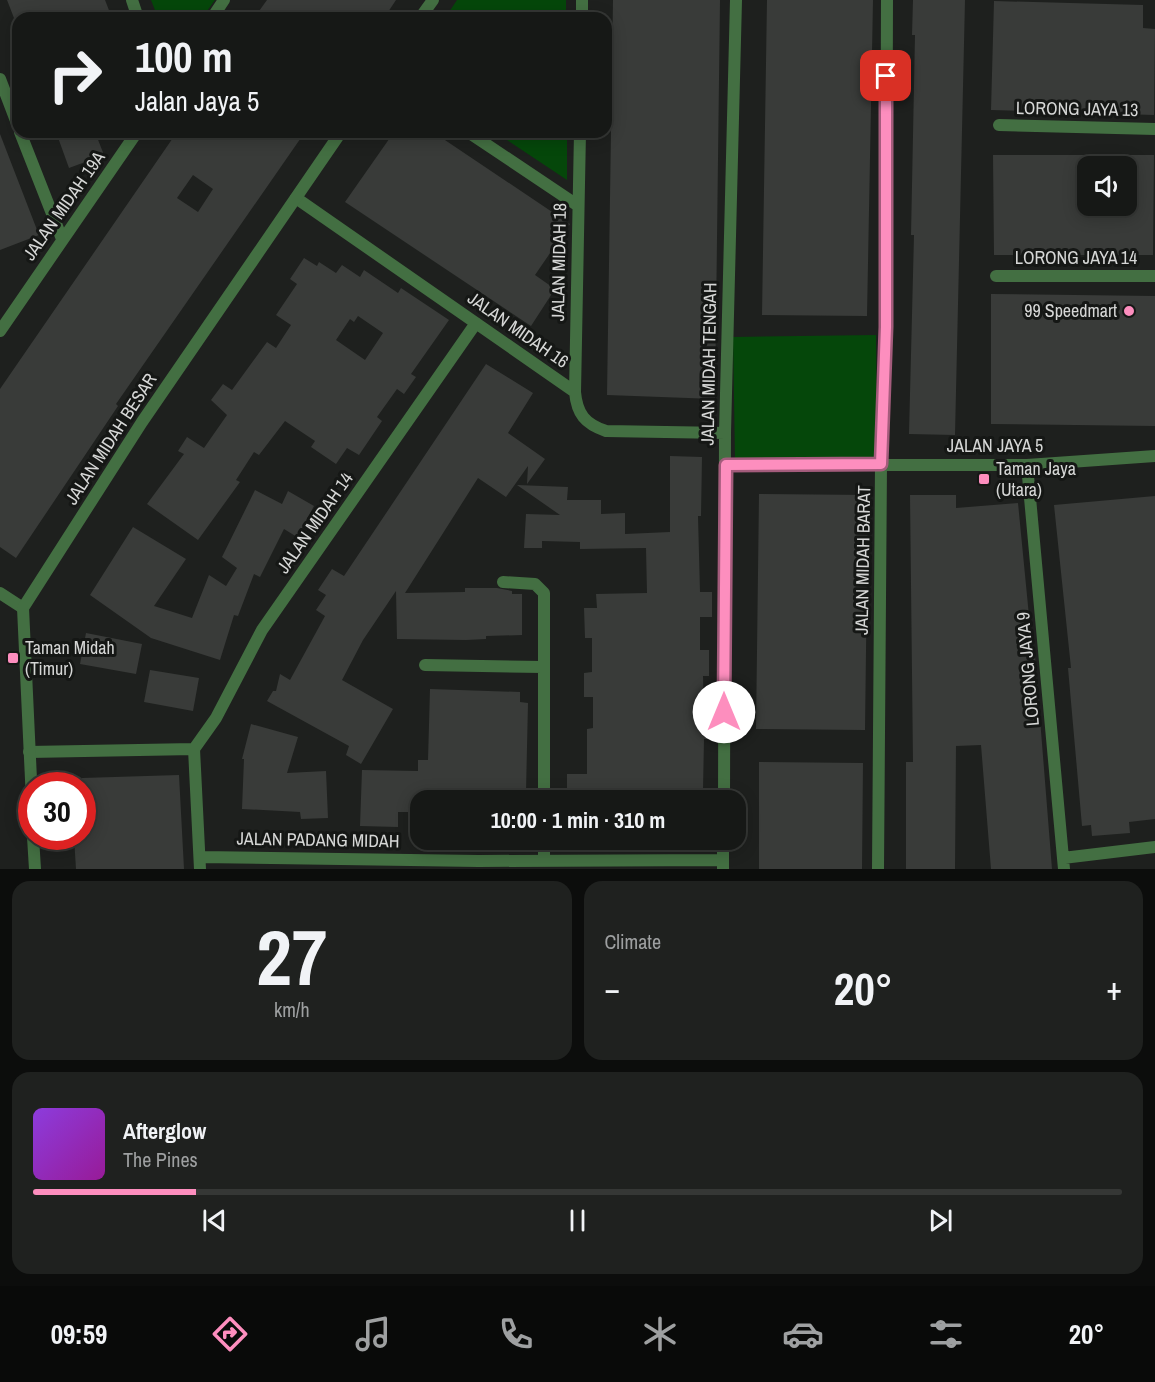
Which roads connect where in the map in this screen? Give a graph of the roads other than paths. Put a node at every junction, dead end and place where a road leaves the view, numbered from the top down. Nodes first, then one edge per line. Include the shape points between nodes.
1 (736, 0) edge
2 (887, 0) edge
3 (0, 79) edge
4 (12, 110) edge
5 (999, 125) dead end
6 (1155, 129) edge
7 (22, 138) edge
8 (133, 138) edge
9 (336, 138) edge
10 (477, 138) edge
11 (580, 138) edge
12 (296, 198) junction
13 (577, 205) junction
14 (62, 239) junction
15 (996, 276) dead end
16 (1155, 276) edge
17 (476, 323) junction
18 (0, 331) edge
19 (575, 392) junction
20 (725, 433) junction
21 (1155, 456) edge
22 (881, 464) junction
23 (726, 465) junction
24 (1027, 465) junction
25 (503, 582) dead end
26 (0, 593) edge
27 (23, 608) junction
28 (425, 665) dead end
29 (543, 667) junction
30 (194, 748) junction
31 (29, 752) junction
32 (30, 772) edge
33 (544, 790) edge
34 (724, 790) edge
35 (1155, 847) edge
36 (34, 850) edge
37 (544, 850) edge
38 (544, 860) junction
39 (200, 863) edge
40 (1063, 863) edge
41 (479, 865) edge
42 (723, 865) edge
43 (35, 869) edge
44 (878, 869) edge

1 - 20 street, JALAN MIDAH TENGAH
2 - 22 street, JALAN MIDAH BARAT via 886,327
3 - 4 street
5 - 6 street, LORONG JAYA 13
7 - 14 street
8 - 14 street, JALAN MIDAH 19A
9 - 12 street, JALAN MIDAH BESAR
10 - 13 street
11 - 13 street, JALAN MIDAH 18
12 - 17 street, JALAN MIDAH 16
12 - 27 street, JALAN MIDAH BESAR via 142,422
13 - 19 street, JALAN MIDAH 18
14 - 18 street, JALAN MIDAH 19A
15 - 16 street, LORONG JAYA 14
17 - 19 street, JALAN MIDAH 16
17 - 30 street, JALAN MIDAH 14 via 262,630 216,718
19 - 20 street, JALAN MIDAH 16 via 576,409 589,426 606,431
20 - 23 street, JALAN MIDAH TENGAH
21 - 24 street, JALAN JAYA 5
22 - 23 street, JALAN JAYA 5
22 - 24 street, JALAN JAYA 5
22 - 44 street, JALAN MIDAH BARAT
23 - 34 street, JALAN MIDAH TENGAH
24 - 40 street, LORONG JAYA 9
25 - 29 street via 536,584 544,593
26 - 27 street
27 - 31 street
28 - 29 street
29 - 33 street
30 - 31 street
30 - 39 street
31 - 32 street
35 - 40 street
36 - 43 street
37 - 38 street
38 - 41 street, JALAN PADANG MIDAH
38 - 42 street, JALAN PADANG MIDAH
39 - 41 street, JALAN PADANG MIDAH

